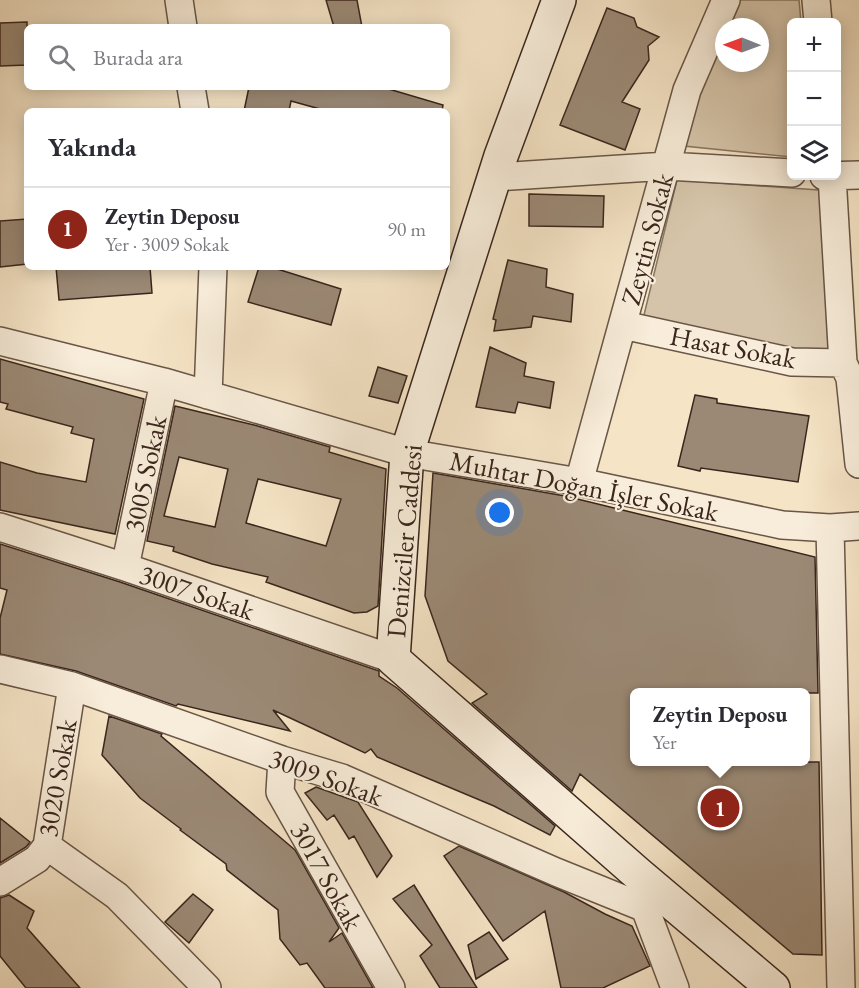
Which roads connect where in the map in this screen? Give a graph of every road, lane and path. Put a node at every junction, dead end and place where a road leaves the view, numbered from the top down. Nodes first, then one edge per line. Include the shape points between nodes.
1 (179, 0) edge
2 (558, 0) edge
3 (726, 0) edge
4 (816, 0) edge
5 (818, 18) edge
6 (183, 24) edge
7 (192, 90) edge
8 (194, 108) edge
9 (667, 166) junction
10 (787, 173) edge
11 (859, 175) edge
12 (841, 176) edge
13 (495, 177) junction
14 (832, 180) edge
15 (213, 270) edge
16 (623, 325) junction
17 (0, 341) edge
18 (843, 363) junction
19 (164, 382) junction
20 (208, 395) junction
21 (407, 453) junction
22 (859, 464) edge
23 (579, 482) junction
24 (859, 526) edge
25 (0, 527) edge
26 (830, 528) junction
27 (125, 567) junction
28 (393, 659) junction
29 (0, 669) edge
30 (72, 686) junction
31 (282, 760) junction
32 (47, 846) junction
33 (638, 874) junction
34 (0, 882) edge
35 (645, 908) junction
36 (207, 988) edge
37 (391, 988) edge
38 (675, 988) edge
39 (772, 988) edge
40 (841, 988) edge

1 - 6 street
2 - 13 main road, Denizciler Caddesi
3 - 9 street, Zeytin Sokak via 687,90
4 - 5 street
7 - 8 street
9 - 10 street
9 - 13 street
9 - 16 street, Zeytin Sokak
11 - 12 street
13 - 21 main road, Denizciler Caddesi
14 - 18 street
15 - 20 street
16 - 18 street, Hasat Sokak via 792,362
16 - 23 street, Zeytin Sokak
17 - 19 street, Muhtar Doğan İşler Sokak
18 - 22 street via 850,378
19 - 20 street, Muhtar Doğan İşler Sokak
19 - 27 street, 3005 Sokak
20 - 21 street, Muhtar Doğan İşler Sokak
21 - 23 street, Muhtar Doğan İşler Sokak
21 - 28 main road, Denizciler Caddesi
23 - 26 street, Muhtar Doğan İşler Sokak via 782,525
24 - 26 street, Muhtar Doğan İşler Sokak
25 - 27 street, 3007 Sokak
26 - 40 street
27 - 28 street, 3007 Sokak
28 - 33 main road, Denizciler Caddesi
29 - 30 street, 3009 Sokak
30 - 31 street, 3009 Sokak
30 - 32 street, 3020 Sokak
31 - 35 street, 3009 Sokak via 342,778
31 - 37 street, 3017 Sokak via 280,792
32 - 34 street, 3020 Sokak via 37,859
32 - 36 street via 117,896
33 - 35 street
33 - 39 main road
35 - 38 street

